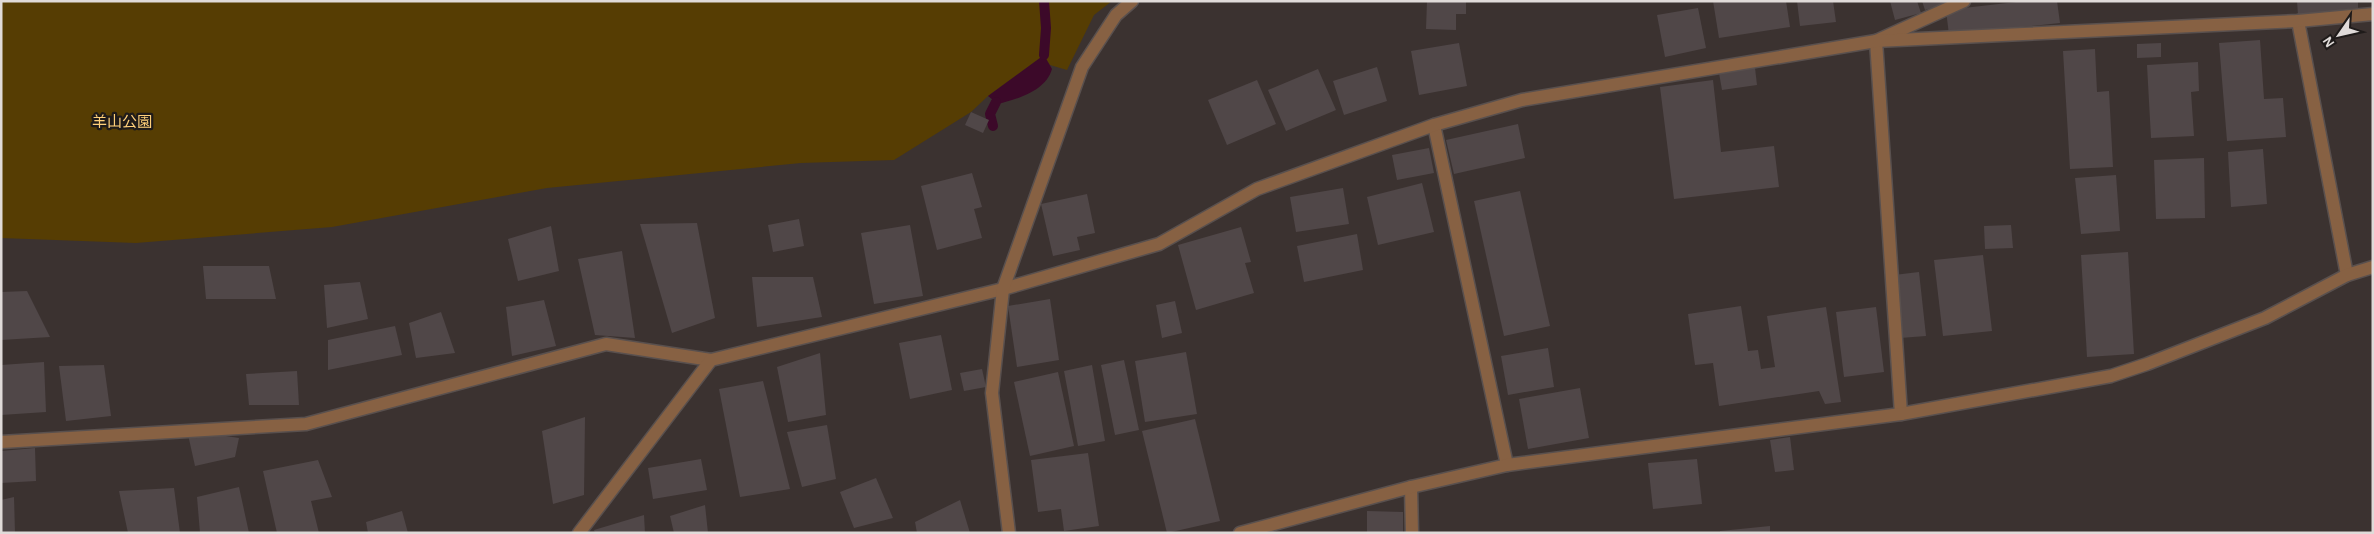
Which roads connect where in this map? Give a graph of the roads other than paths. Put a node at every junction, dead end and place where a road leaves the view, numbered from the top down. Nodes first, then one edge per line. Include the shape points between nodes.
1 (1132, 1) edge
2 (1964, 1) edge
3 (2373, 14) edge
4 (2298, 21) junction
5 (1876, 41) junction
6 (1434, 125) junction
7 (2373, 267) edge
8 (2347, 275) junction
9 (1003, 289) junction
10 (711, 360) junction
11 (1901, 414) junction
12 (1, 442) edge
13 (1507, 465) junction
14 (1411, 487) junction
15 (579, 533) edge
16 (1009, 533) edge
17 (1240, 533) edge
18 (1412, 533) edge

1 - 9 street via 1116,15 1082,67
2 - 5 street
3 - 4 street
4 - 5 street
4 - 8 street
5 - 6 street via 1522,100
5 - 11 street
6 - 9 street via 1257,190 1159,244
6 - 13 street
7 - 8 street
8 - 11 street via 2265,318 2111,376
9 - 10 street
9 - 16 street via 992,393
10 - 12 street via 606,344 306,424
10 - 15 street
11 - 13 street
13 - 14 street
14 - 17 street
14 - 18 street

